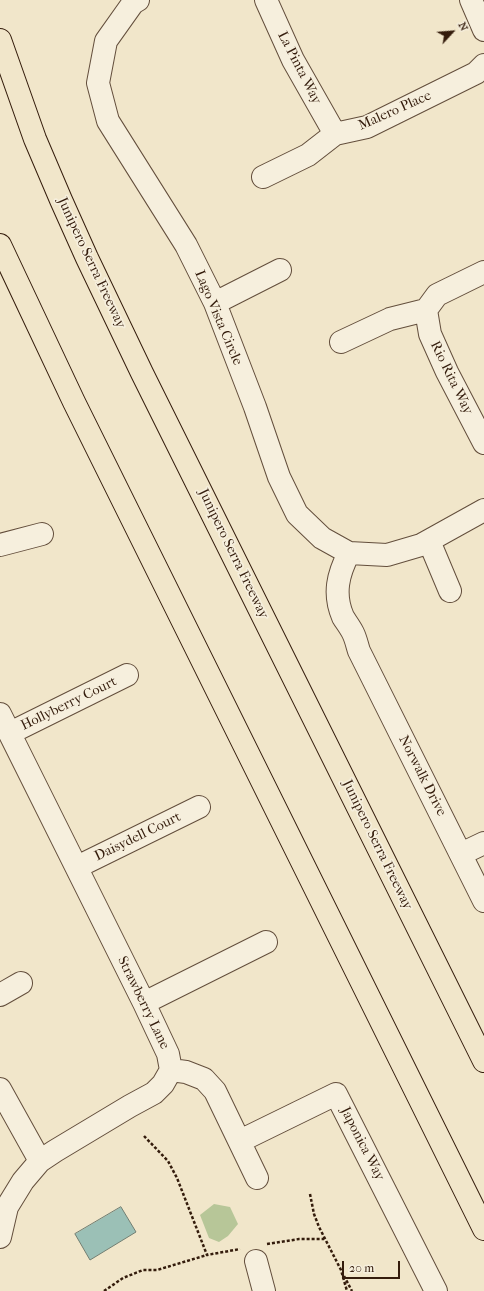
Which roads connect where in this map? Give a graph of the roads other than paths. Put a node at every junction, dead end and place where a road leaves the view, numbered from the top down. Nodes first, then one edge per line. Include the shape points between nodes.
1 (138, 0) edge
2 (266, 0) edge
3 (471, 0) edge
4 (484, 30) edge
5 (0, 40) edge
6 (484, 65) edge
7 (335, 134) junction
8 (263, 177) dead end
9 (0, 245) edge
10 (280, 270) dead end
11 (484, 272) edge
12 (215, 303) junction
13 (426, 310) junction
14 (341, 342) dead end
15 (484, 443) edge
16 (484, 510) edge
17 (42, 534) dead end
18 (429, 541) junction
19 (0, 545) edge
20 (349, 553) junction
21 (450, 591) dead end
22 (127, 675) dead end
23 (0, 714) edge
24 (10, 733) junction
25 (199, 807) dead end
26 (484, 843) edge
27 (461, 854) junction
28 (77, 867) junction
29 (484, 901) edge
30 (266, 942) dead end
31 (21, 983) dead end
32 (0, 995) edge
33 (144, 1003) junction
34 (484, 1061) edge
35 (171, 1070) junction
36 (0, 1089) edge
37 (240, 1141) junction
38 (40, 1161) junction
39 (258, 1178) dead end
40 (4, 1206) edge
41 (484, 1229) edge
42 (0, 1237) edge
43 (253, 1252) road end
44 (264, 1291) edge
45 (436, 1291) edge

1 - 12 street, Lago Vista Circle via 133,3 106,41 98,83 108,121 186,245
2 - 7 street, La Pinta Way via 293,60
3 - 4 street
5 - 34 highway, Junipero Serra Freeway via 35,139 87,258
6 - 7 street, Malero Place via 476,73 367,127
7 - 8 street, Malero Place via 308,155
9 - 41 highway via 78,409
10 - 12 street
11 - 13 street via 437,295
12 - 20 street, Lago Vista Circle via 279,477 297,514 322,538
13 - 14 street via 390,318
13 - 15 street, Rio Rita Way via 430,334
16 - 18 street, Lago Vista Circle
17 - 19 street
18 - 20 street, Lago Vista Circle via 421,546 387,555
18 - 21 street
20 - 27 street, Norwalk Drive via 338,582 338,600 343,617 354,634 360,651
22 - 24 street, Hollyberry Court
23 - 24 street, Strawberry Lane
24 - 28 street, Strawberry Lane
25 - 28 street, Daisydell Court
26 - 27 street
27 - 29 street, Norwalk Drive
28 - 33 street, Strawberry Lane
30 - 33 street
31 - 32 street
33 - 35 street, Strawberry Lane via 168,1054
35 - 37 street via 186,1072 204,1079 215,1092
35 - 38 street via 154,1093
36 - 38 street
37 - 39 street
37 - 45 street, Japonica Way via 336,1094
38 - 40 street
40 - 42 street
43 - 44 street

